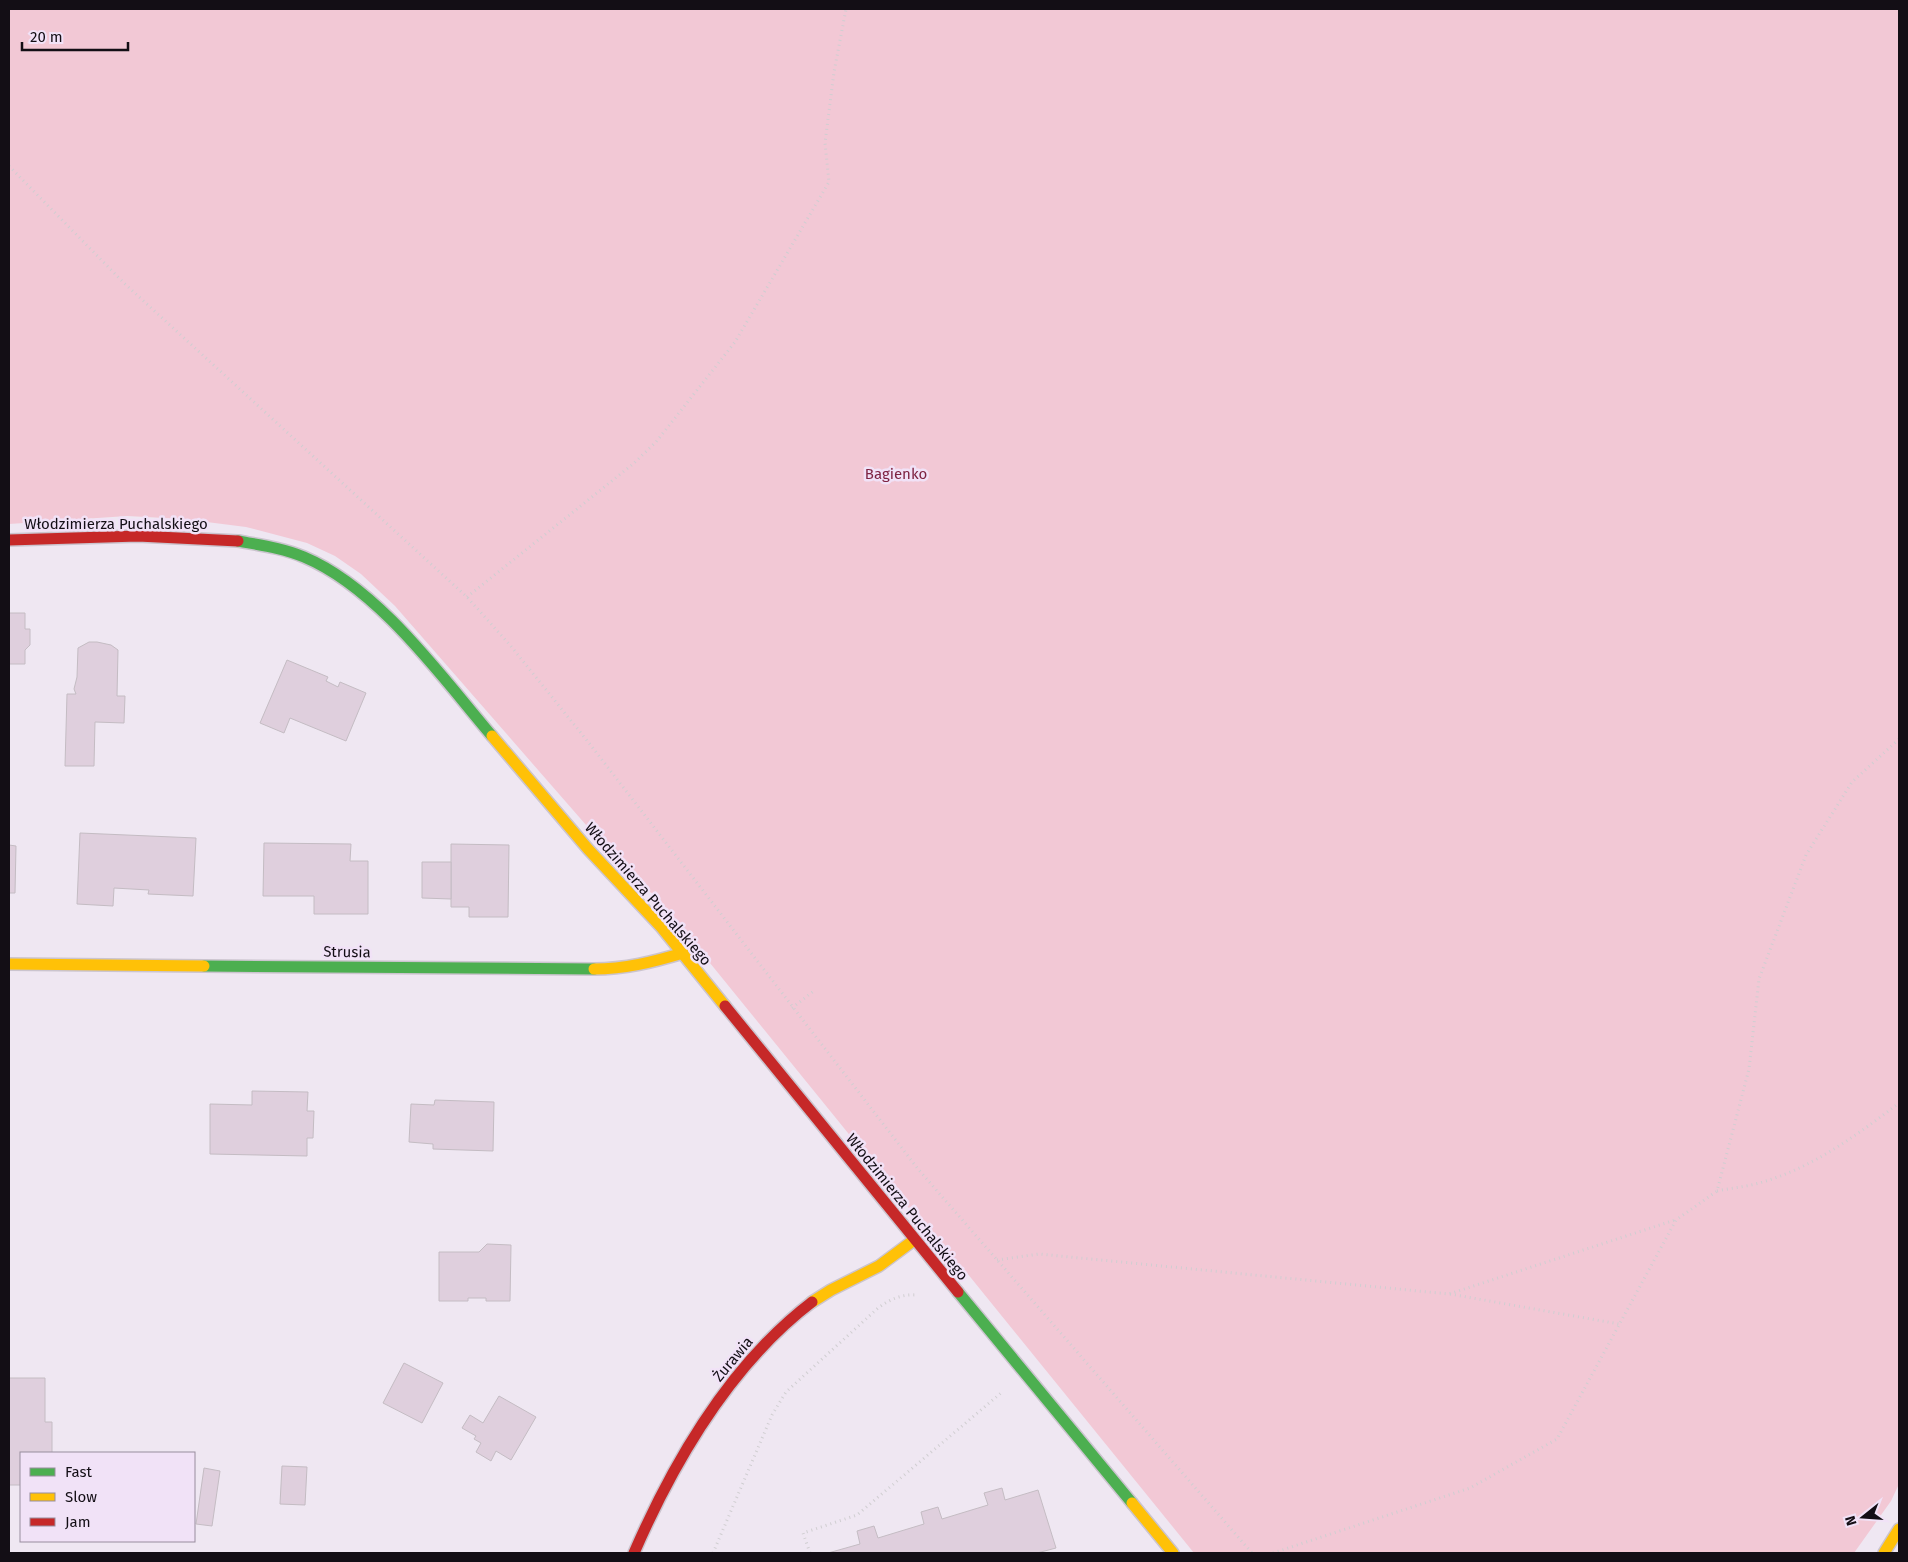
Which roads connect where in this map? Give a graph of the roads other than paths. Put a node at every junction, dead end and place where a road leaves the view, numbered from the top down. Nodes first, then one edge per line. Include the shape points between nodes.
1 (9, 540) edge
2 (682, 954) junction
3 (9, 964) edge
4 (914, 1240) junction
5 (1899, 1529) edge
6 (634, 1553) edge
7 (1173, 1553) edge
8 (1884, 1553) edge

1 - 2 street, Włodzimierza Puchalskiego via 138,536 234,540 306,558 343,579 378,608 421,652
2 - 3 street, Strusia via 613,969
2 - 4 street, Włodzimierza Puchalskiego
4 - 6 street, Żurawia via 876,1268 817,1298 754,1354 718,1401 683,1458
4 - 7 street, Włodzimierza Puchalskiego
5 - 8 street

